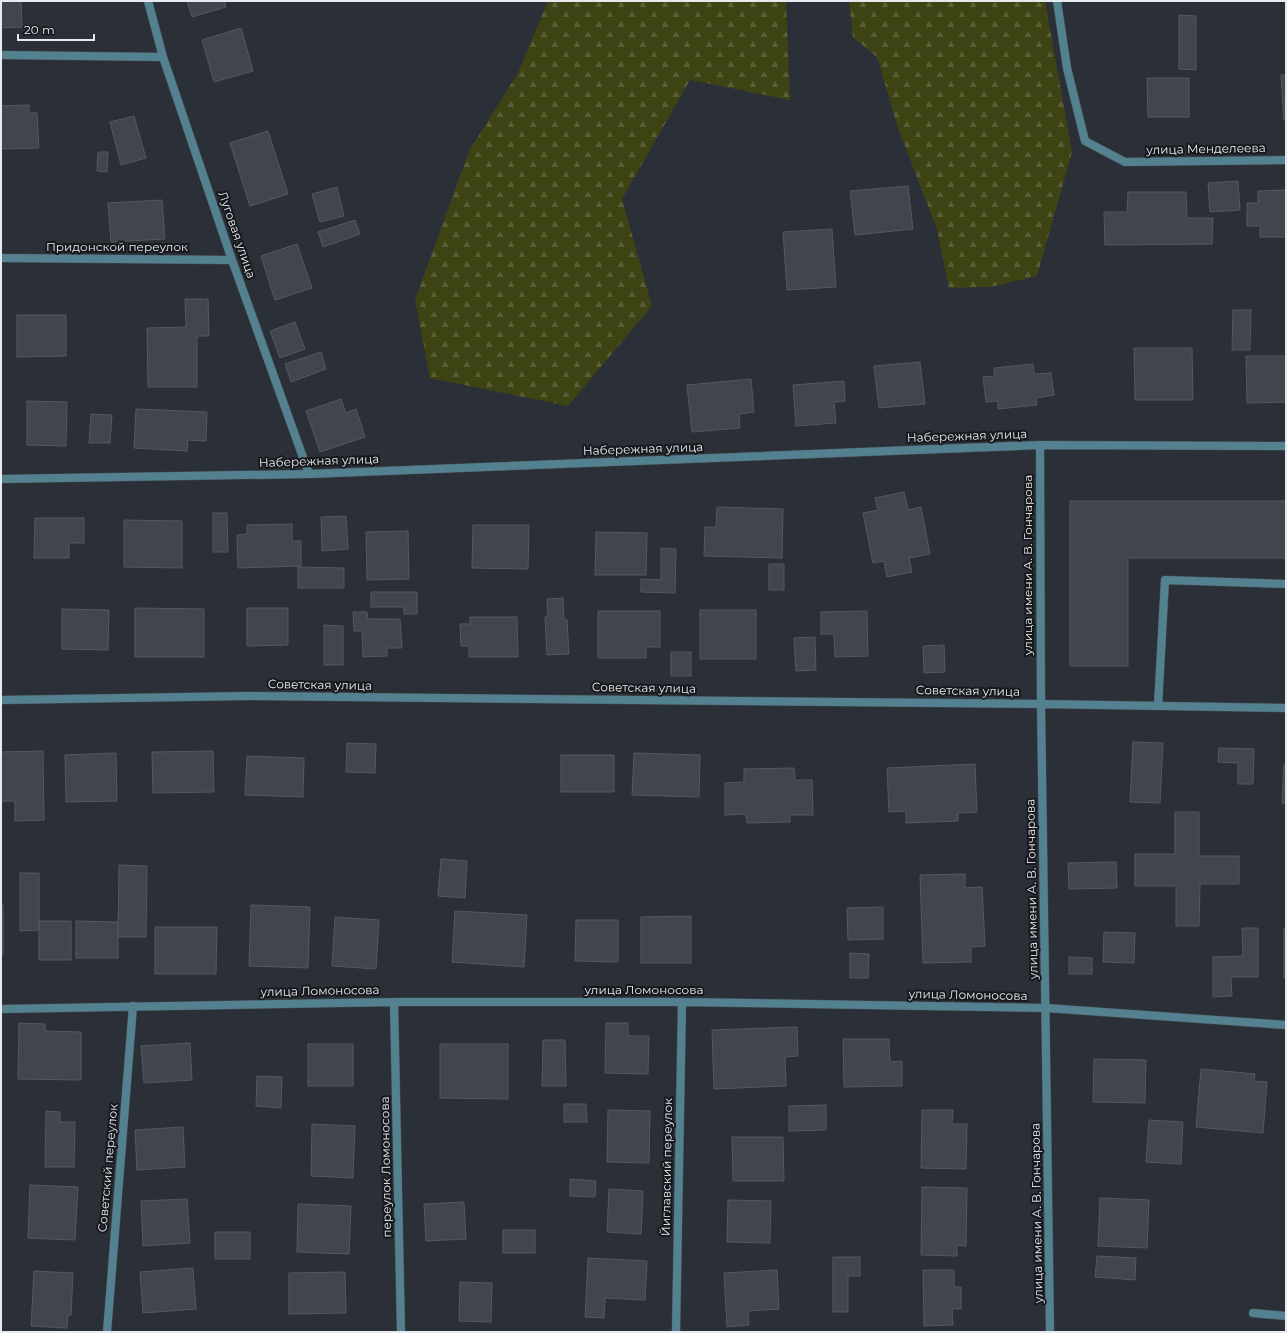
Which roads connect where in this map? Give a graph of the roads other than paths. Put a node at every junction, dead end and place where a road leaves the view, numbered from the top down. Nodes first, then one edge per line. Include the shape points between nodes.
1 (148, 1) edge
2 (1057, 1) edge
3 (1, 55) edge
4 (163, 57) junction
5 (1286, 160) edge
6 (1, 258) edge
7 (232, 260) junction
8 (1040, 445) junction
9 (1286, 446) edge
10 (309, 474) junction
11 (1, 479) edge
12 (1286, 584) edge
13 (1, 700) edge
14 (1041, 704) junction
15 (1158, 706) junction
16 (1286, 708) edge
17 (394, 1002) junction
18 (682, 1002) junction
19 (133, 1006) junction
20 (1046, 1008) junction
21 (1, 1009) edge
22 (1286, 1025) edge
23 (1253, 1313) dead end
24 (1286, 1316) edge
25 (107, 1332) edge
26 (401, 1332) edge
27 (676, 1332) edge
28 (1050, 1332) edge

1 - 4 street, Луговая улица
2 - 5 street, улица Менделеева via 1066,68 1085,141 1125,162
3 - 4 street
4 - 7 street, Луговая улица
6 - 7 street, Придонской переулок
7 - 10 street, Луговая улица
8 - 9 street, Набережная улица
8 - 10 street, Набережная улица
8 - 14 street, улица имени А. В. Гончарова
10 - 11 street, Набережная улица
12 - 15 street via 1165,580
13 - 14 street, Советская улица via 247,696
14 - 15 street, Советская улица
14 - 20 street, улица имени А. В. Гончарова
15 - 16 street, Советская улица
17 - 18 street, улица Ломоносова
17 - 19 street, улица Ломоносова
17 - 26 street, переулок Ломоносова
18 - 20 street, улица Ломоносова
18 - 27 street, Йиглавский переулок
19 - 21 street, улица Ломоносова
19 - 25 street, Советский переулок
20 - 22 street, улица Ломоносова
20 - 28 street, улица имени А. В. Гончарова
23 - 24 street

